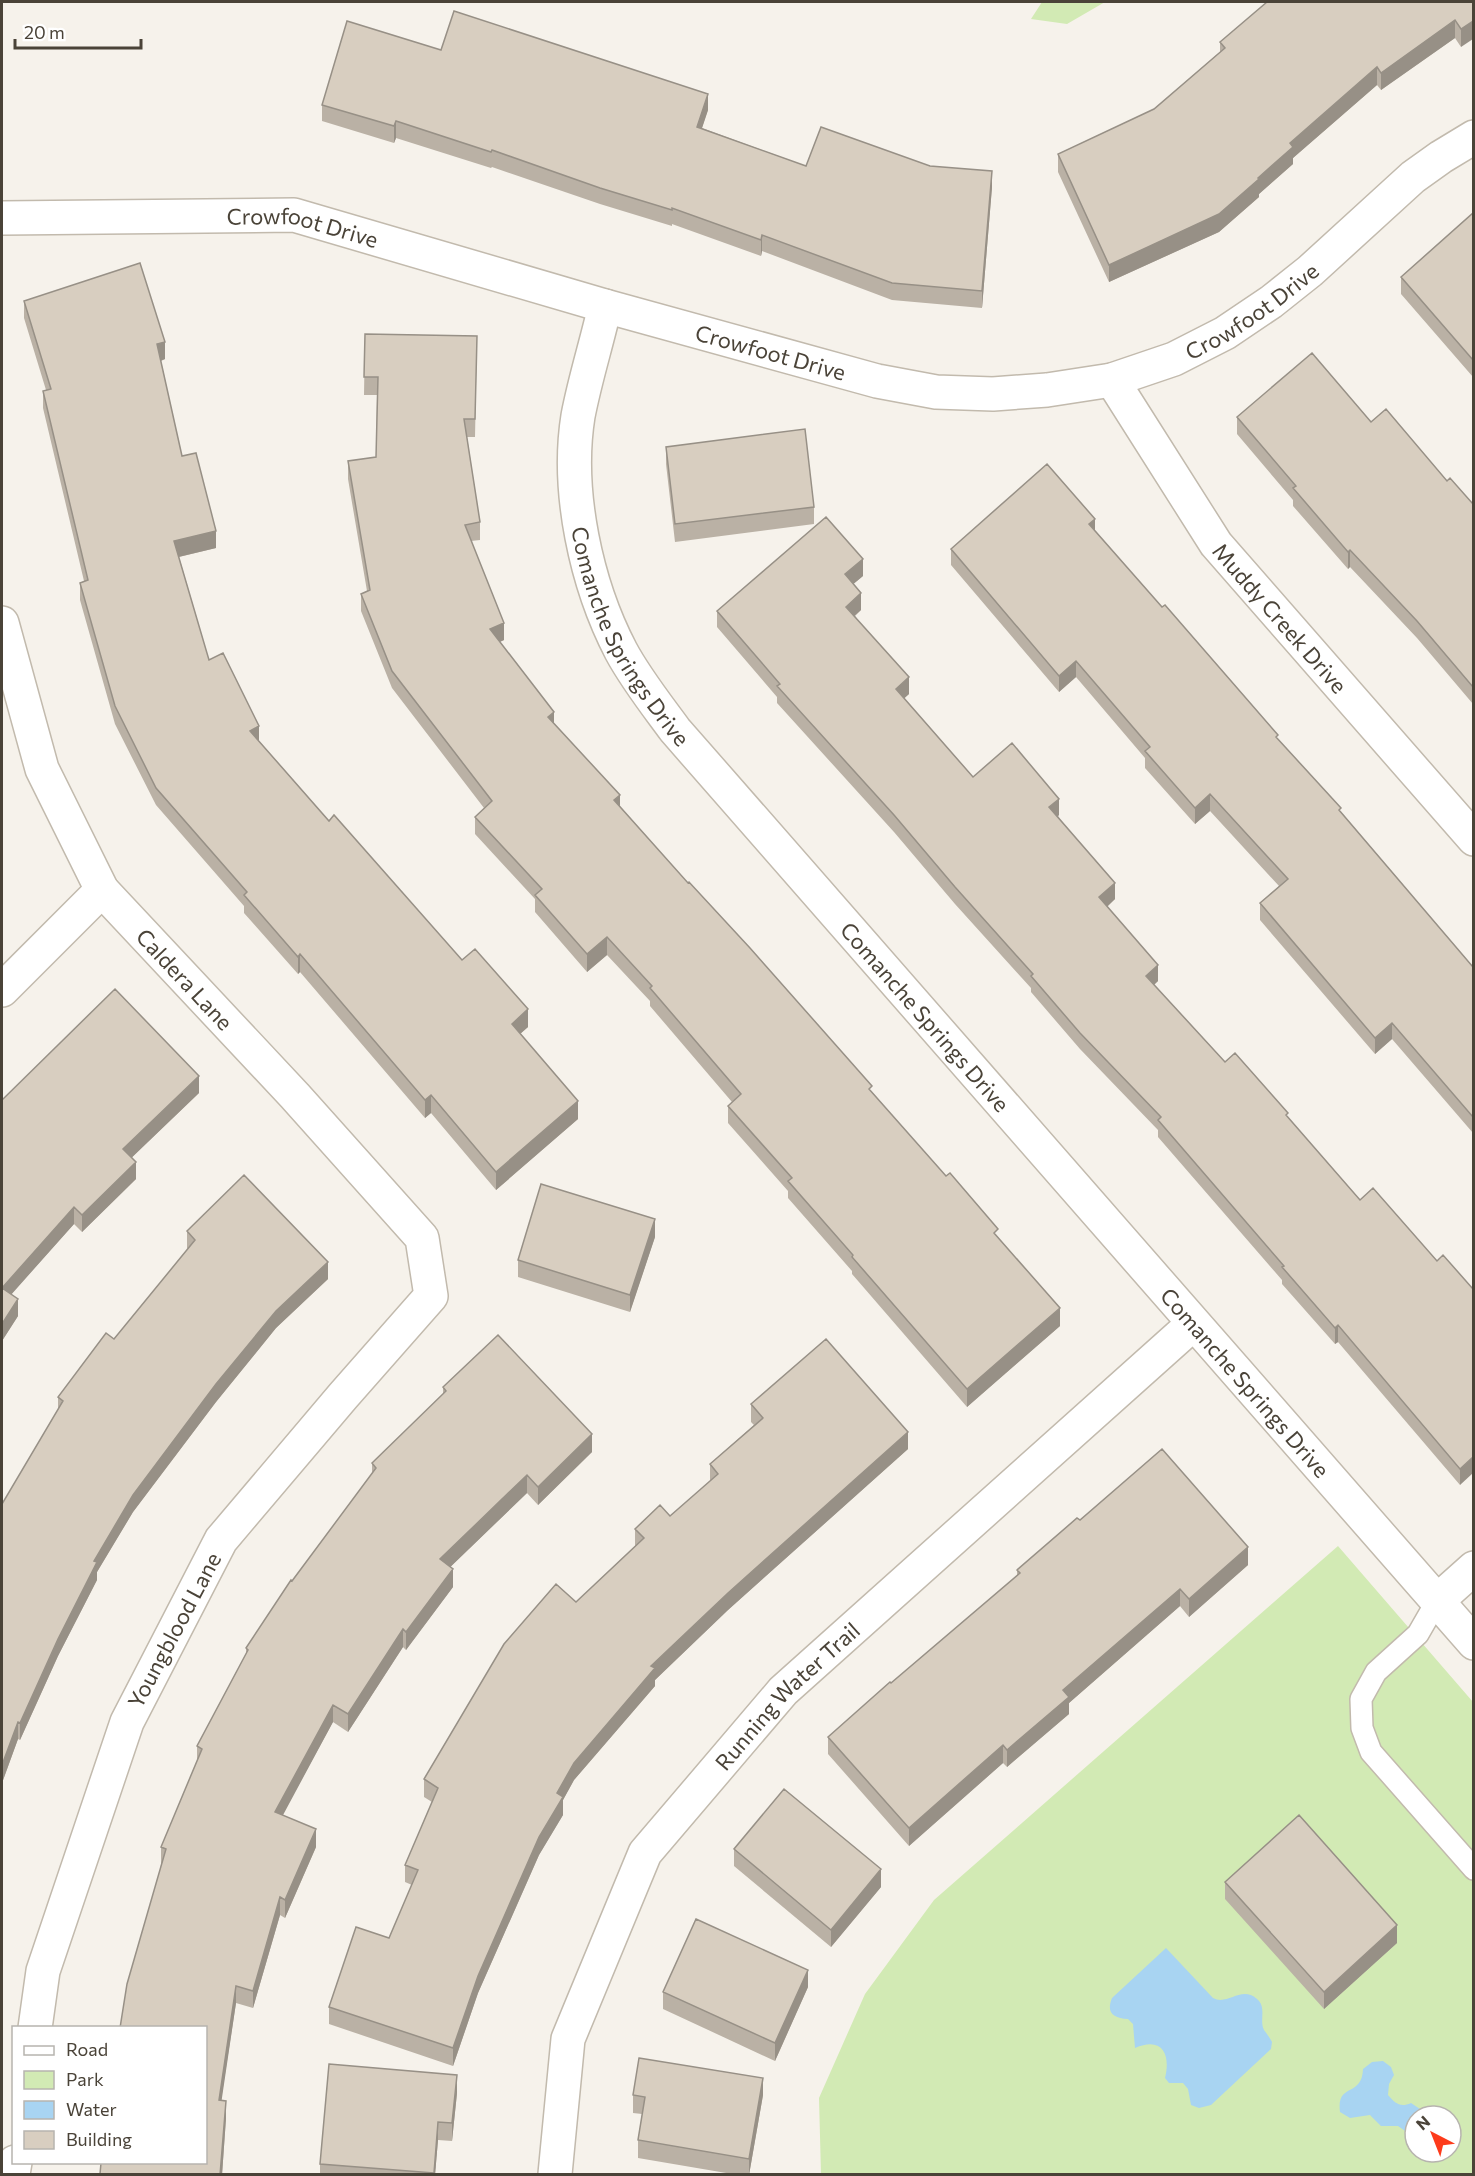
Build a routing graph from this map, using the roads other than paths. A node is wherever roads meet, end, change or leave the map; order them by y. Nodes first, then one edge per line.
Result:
1 (1473, 137) edge
2 (2, 218) edge
3 (606, 306) junction
4 (1112, 380) junction
5 (2, 623) edge
6 (1473, 839) edge
7 (102, 890) junction
8 (2, 990) edge
9 (431, 1296) joint
10 (1193, 1324) junction
11 (1473, 1568) edge
12 (1437, 1601) junction
13 (1473, 1643) edge
14 (1473, 1869) edge
15 (35, 2026) edge
16 (555, 2175) edge

1 - 4 street, Crowfoot Drive
2 - 3 street, Crowfoot Drive
3 - 4 street, Crowfoot Drive
3 - 10 street, Comanche Springs Drive
4 - 6 street, Muddy Creek Drive
5 - 7 street, Caldera Lane
7 - 8 street
7 - 9 street, Caldera Lane
9 - 15 street, Youngblood Lane
10 - 12 street, Comanche Springs Drive
10 - 16 street, Running Water Trail
11 - 12 street
12 - 13 street, Comanche Springs Drive
12 - 14 lane

